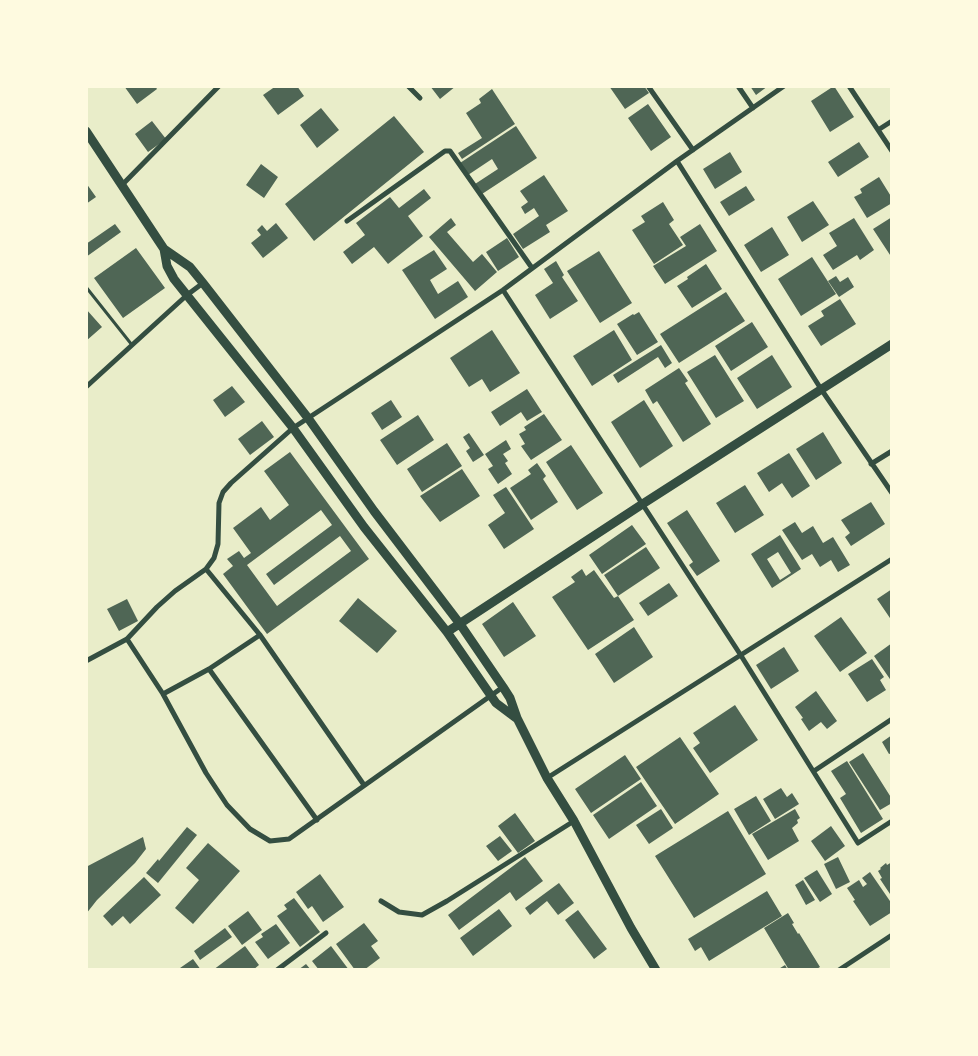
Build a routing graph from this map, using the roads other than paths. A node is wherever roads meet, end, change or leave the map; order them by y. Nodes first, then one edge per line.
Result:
1 (219, 86) edge
2 (408, 86) edge
3 (648, 86) edge
4 (738, 86) edge
5 (784, 86) edge
6 (849, 86) edge
7 (420, 98) dead end
8 (754, 108) junction
9 (892, 121) edge
10 (878, 130) junction
11 (86, 131) edge
12 (692, 150) junction
13 (892, 152) edge
14 (677, 161) junction
15 (122, 185) junction
16 (347, 221) dead end
17 (164, 249) junction
18 (532, 268) junction
19 (204, 283) junction
20 (86, 287) edge
21 (503, 290) junction
22 (187, 295) junction
23 (892, 344) edge
24 (132, 345) junction
25 (86, 387) edge
26 (821, 389) junction
27 (308, 418) junction
28 (293, 428) junction
29 (892, 451) edge
30 (871, 464) junction
31 (892, 492) edge
32 (367, 502) junction
33 (641, 504) junction
34 (353, 512) junction
35 (892, 559) edge
36 (206, 569) junction
37 (460, 624) junction
38 (447, 632) junction
39 (260, 635) junction
40 (127, 639) junction
41 (740, 654) junction
42 (86, 661) edge
43 (210, 669) junction
44 (504, 687) junction
45 (163, 694) junction
46 (492, 695) junction
47 (516, 718) junction
48 (892, 719) edge
49 (814, 771) junction
50 (547, 778) junction
51 (364, 785) junction
52 (317, 820) junction
53 (574, 821) junction
54 (892, 821) edge
55 (381, 901) dead end
56 (326, 933) dead end
57 (892, 935) edge
58 (277, 970) edge
59 (656, 970) edge
60 (839, 970) edge

1 - 15 street
2 - 7 street
3 - 12 street
4 - 8 street
5 - 8 street
6 - 10 street
8 - 12 street
9 - 10 street
10 - 13 street
11 - 15 street
12 - 14 street
14 - 18 street
14 - 26 street
15 - 17 street
16 - 18 street
17 - 19 street
17 - 22 street
18 - 21 street
19 - 22 street
19 - 27 street
20 - 24 lane
21 - 27 street
21 - 33 street
22 - 24 street
22 - 28 street
23 - 26 street
24 - 25 street
26 - 30 street
26 - 33 street
27 - 28 street
27 - 32 street
28 - 34 street
28 - 36 street
29 - 30 street
30 - 31 street
32 - 34 street
32 - 37 street
33 - 37 street
33 - 41 street
34 - 38 street
35 - 41 street
36 - 39 street
36 - 40 street
37 - 38 street
37 - 44 street
38 - 46 street
39 - 43 street
39 - 51 street
40 - 42 street
40 - 45 street
41 - 49 street
41 - 50 street
43 - 45 street
43 - 52 street
44 - 46 street
44 - 47 street
45 - 52 street
46 - 47 street
46 - 51 street
47 - 50 street
48 - 49 street
49 - 54 street
50 - 53 street
51 - 52 street
53 - 55 street
53 - 59 street
56 - 58 street
57 - 60 street

